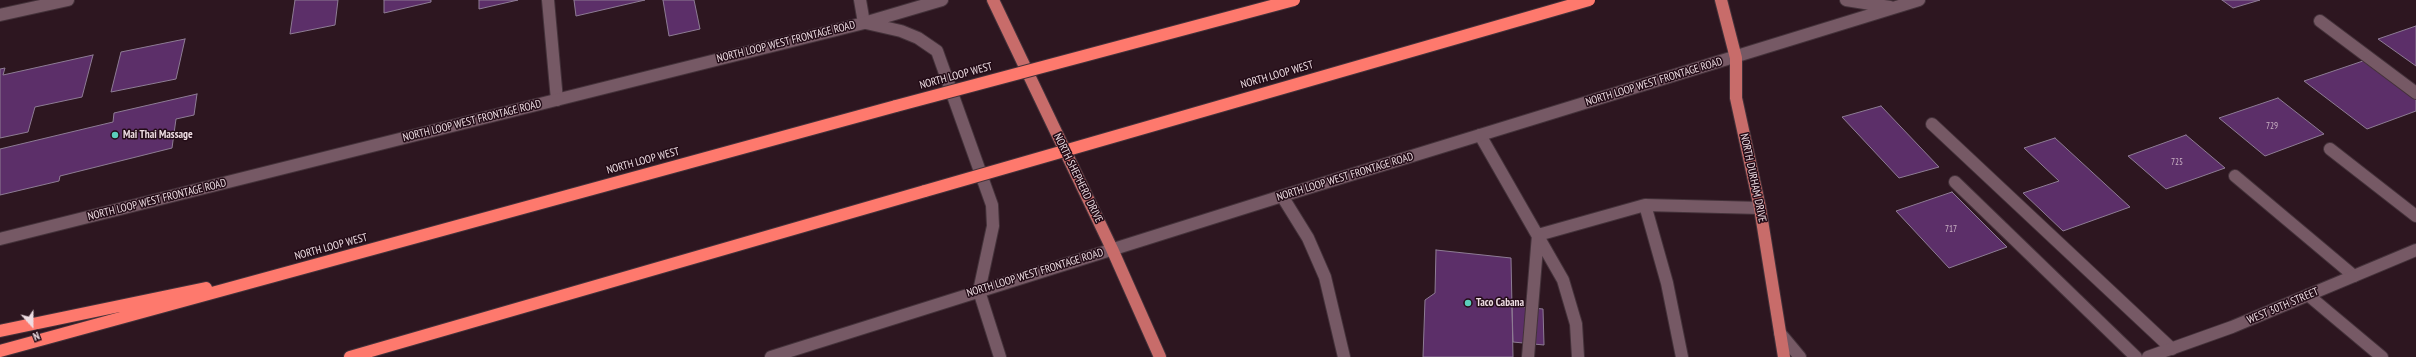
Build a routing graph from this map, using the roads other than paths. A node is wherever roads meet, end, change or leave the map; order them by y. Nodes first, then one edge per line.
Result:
1 (68, 0) edge
2 (548, 0) edge
3 (860, 0) edge
4 (942, 0) edge
5 (993, 0) edge
6 (1294, 0) edge
7 (1590, 0) edge
8 (1721, 0) edge
9 (1846, 0) edge
10 (1919, 0) edge
11 (39, 3) edge
12 (1893, 8) junction
13 (0, 15) edge
14 (2320, 20) dead end
15 (864, 23) junction
16 (1736, 58) junction
17 (2416, 93) edge
18 (557, 100) junction
19 (1932, 124) dead end
20 (1480, 135) junction
21 (2330, 149) dead end
22 (2235, 176) dead end
23 (1955, 182) dead end
24 (1282, 196) junction
25 (1645, 205) junction
26 (1760, 208) junction
27 (2416, 216) edge
28 (1538, 235) junction
29 (0, 239) edge
30 (1112, 249) junction
31 (2416, 250) edge
32 (331, 262) junction
33 (2354, 276) junction
34 (979, 291) junction
35 (2308, 295) junction
36 (0, 331) edge
37 (1780, 333) junction
38 (2172, 349) junction
39 (0, 351) edge
40 (790, 353) edge
41 (350, 357) edge
42 (771, 357) edge
43 (1000, 357) edge
44 (1160, 357) edge
45 (1344, 357) edge
46 (1528, 357) edge
47 (1578, 357) edge
48 (1682, 357) edge
49 (1784, 357) edge
50 (1800, 357) edge
51 (2136, 357) edge
52 (2148, 357) edge
53 (2382, 357) edge

1 - 11 main road
2 - 18 main road
3 - 15 main road
4 - 15 main road, NORTH LOOP WEST FRONTAGE ROAD
5 - 30 main road, NORTH SHEPHERD DRIVE
6 - 32 highway, NORTH LOOP WEST, bridge
7 - 41 highway, NORTH LOOP WEST, bridge
8 - 16 main road, NORTH DURHAM DRIVE
9 - 12 main road
10 - 12 main road, NORTH LOOP WEST FRONTAGE ROAD
11 - 13 main road
12 - 16 main road, NORTH LOOP WEST FRONTAGE ROAD
14 - 17 main road
15 - 18 main road, NORTH LOOP WEST FRONTAGE ROAD
15 - 34 main road
16 - 20 main road, NORTH LOOP WEST FRONTAGE ROAD
16 - 26 main road, NORTH DURHAM DRIVE
18 - 29 main road, NORTH LOOP WEST FRONTAGE ROAD
19 - 38 main road
20 - 24 main road, NORTH LOOP WEST FRONTAGE ROAD
20 - 28 main road
21 - 27 main road
22 - 33 main road
23 - 51 main road
24 - 30 main road, NORTH LOOP WEST FRONTAGE ROAD
24 - 45 main road
25 - 26 main road
25 - 28 main road
25 - 48 main road
26 - 37 main road, NORTH DURHAM DRIVE
28 - 46 main road
28 - 47 main road
30 - 34 main road, NORTH LOOP WEST FRONTAGE ROAD
30 - 44 main road, NORTH SHEPHERD DRIVE
31 - 33 main road, WEST 30TH STREET
32 - 36 highway
32 - 39 highway, NORTH LOOP WEST
33 - 35 main road, WEST 30TH STREET
34 - 40 main road, NORTH LOOP WEST FRONTAGE ROAD
34 - 43 main road
35 - 38 main road, WEST 30TH STREET
35 - 53 main road
37 - 49 main road, NORTH DURHAM DRIVE
37 - 50 main road
38 - 52 main road, WEST 30TH STREET
40 - 42 main road, NORTH LOOP WEST FRONTAGE ROAD

